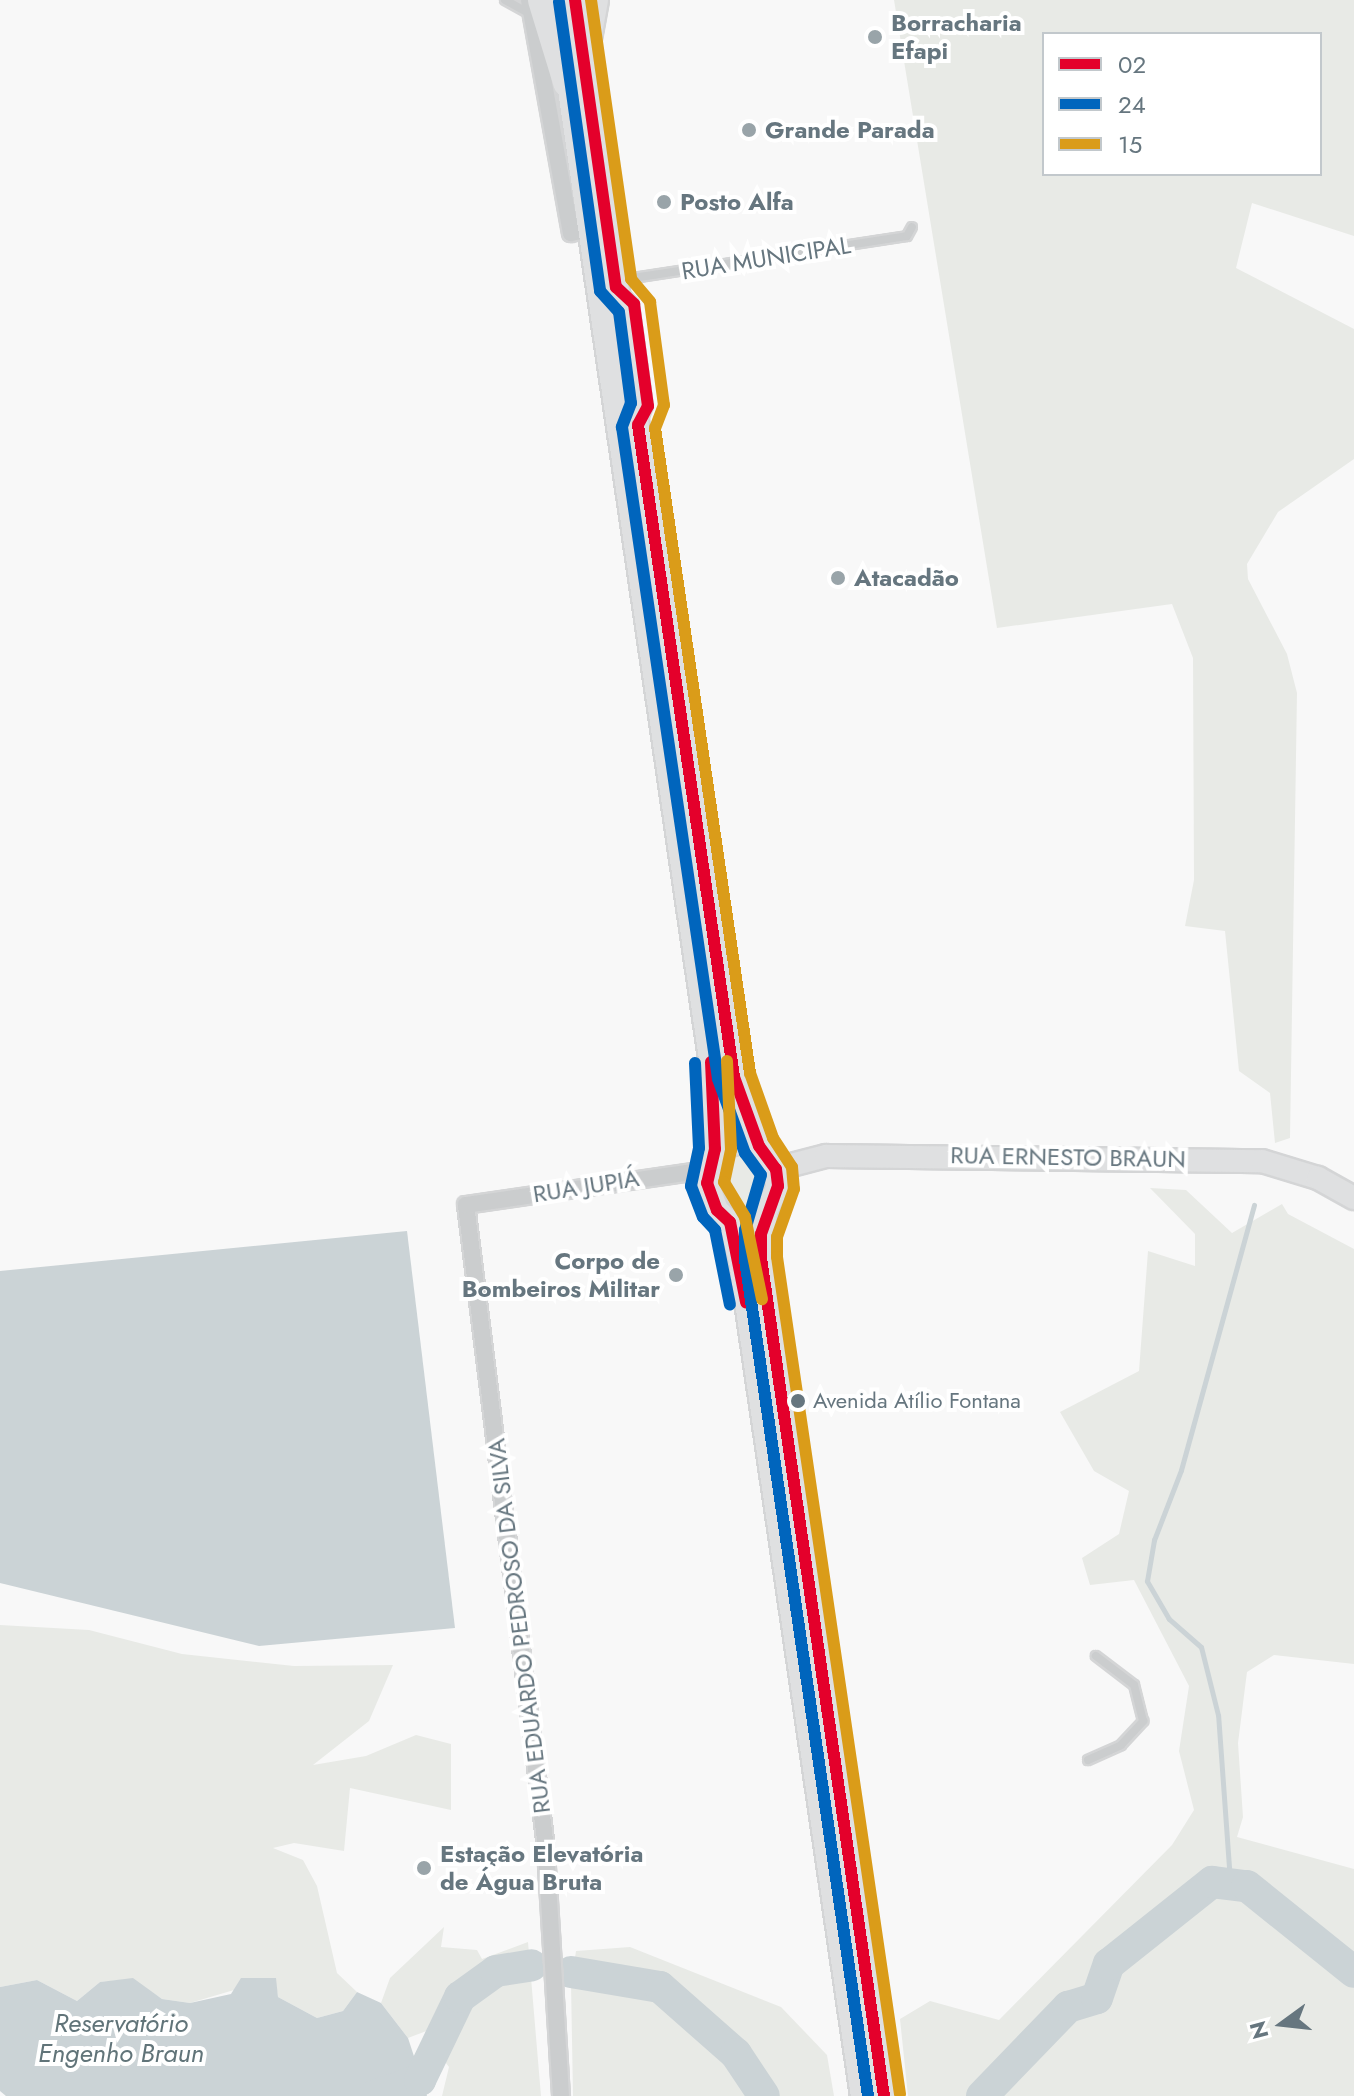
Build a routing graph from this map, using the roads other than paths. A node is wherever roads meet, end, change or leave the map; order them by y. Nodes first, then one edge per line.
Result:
1 (505, 0) edge
2 (555, 0) edge
3 (575, 0) edge
4 (593, 0) edge
5 (534, 5) edge
6 (583, 55) junction
7 (568, 82) junction
8 (912, 227) dead end
9 (579, 232) junction
10 (616, 284) junction
11 (759, 1146) junction
12 (711, 1160) junction
13 (776, 1169) junction
14 (1354, 1186) edge
15 (1354, 1198) edge
16 (466, 1205) joint
17 (766, 1212) junction
18 (730, 1222) junction
19 (1096, 1656) dead end
20 (1088, 1760) dead end
21 (561, 2096) edge
22 (862, 2096) edge
23 (884, 2096) edge

1 - 5 lane
2 - 7 main road
3 - 6 main road
4 - 6 highway
5 - 7 highway
5 - 9 street
6 - 10 main road
7 - 9 main road
8 - 10 lane, RUA MUNICIPAL
9 - 12 main road
10 - 11 main road
11 - 12 main road
11 - 13 main road
12 - 16 street, RUA JUPIÁ
12 - 18 main road
13 - 15 main road, RUA ERNESTO BRAUN
13 - 17 main road
14 - 15 lane
16 - 21 street, RUA EDUARDO PEDROSO DA SILVA
17 - 18 main road
17 - 23 main road
18 - 22 main road
19 - 20 lane

